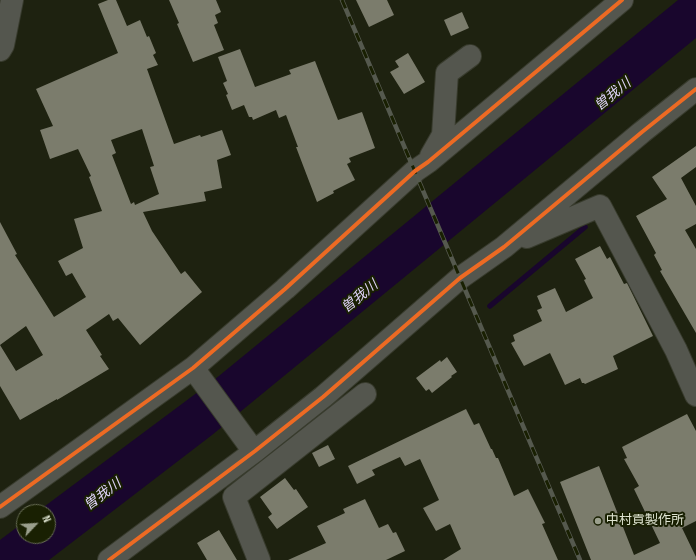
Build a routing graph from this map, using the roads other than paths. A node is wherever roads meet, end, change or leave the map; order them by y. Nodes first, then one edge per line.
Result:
1 (12, 0) edge
2 (622, 0) edge
3 (0, 50) edge
4 (470, 56) dead end
5 (696, 89) edge
6 (428, 162) junction
7 (504, 247) junction
8 (192, 368) junction
9 (365, 394) dead end
10 (696, 395) edge
11 (251, 447) junction
12 (0, 507) edge
13 (109, 560) edge
14 (260, 560) edge

1 - 3 street
2 - 6 street
4 - 6 street
5 - 7 street
6 - 8 street
7 - 10 street
7 - 11 street
8 - 11 street
8 - 12 street
9 - 14 street
11 - 13 street

